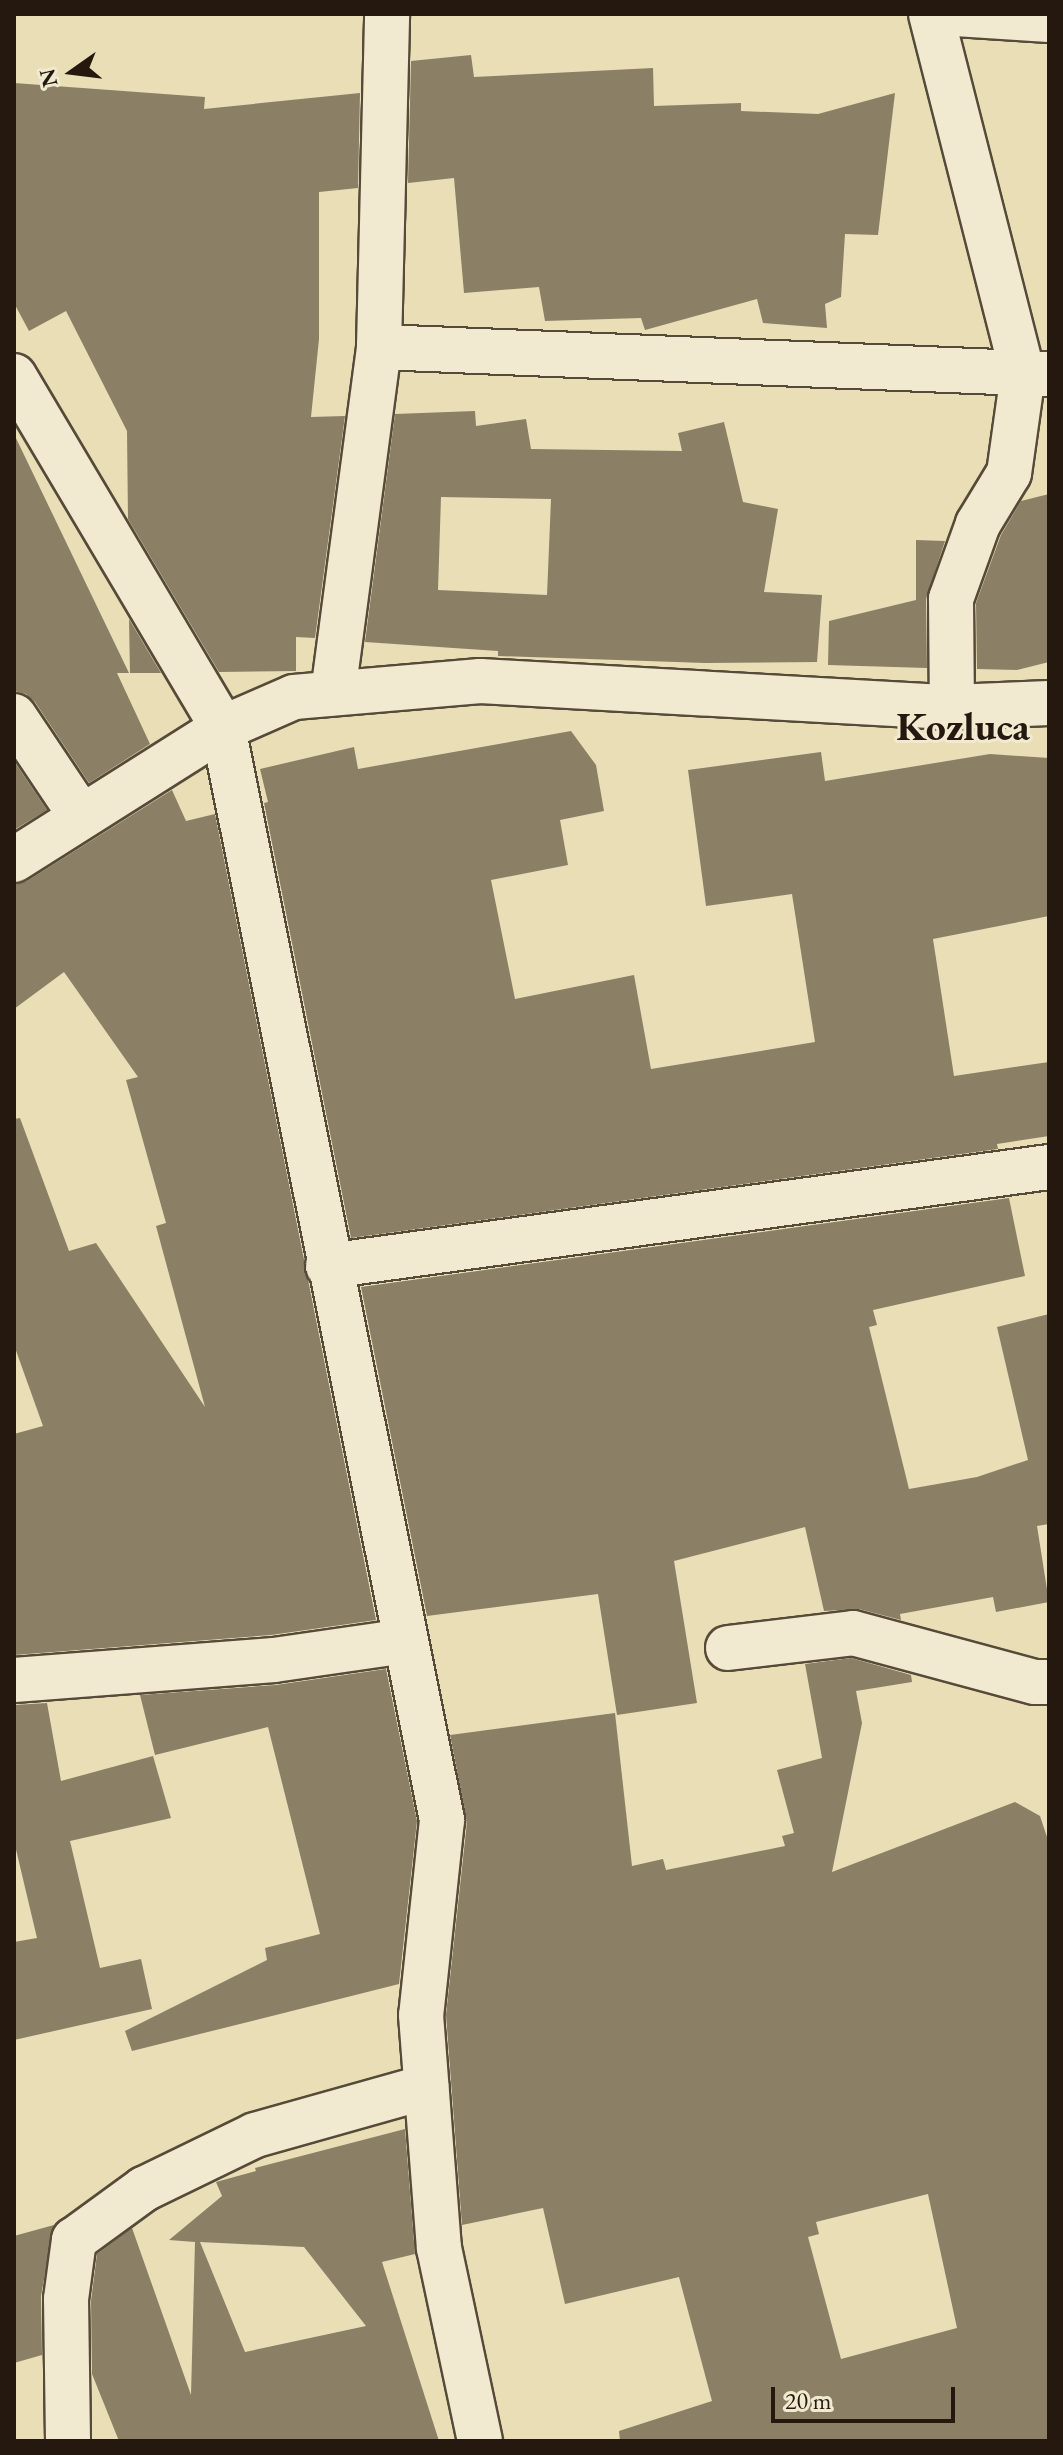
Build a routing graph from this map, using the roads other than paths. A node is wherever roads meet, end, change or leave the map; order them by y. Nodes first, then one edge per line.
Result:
1 (387, 14) edge
2 (931, 14) edge
3 (956, 14) edge
4 (1049, 20) edge
5 (379, 347) junction
6 (1036, 374) edge
7 (14, 376) edge
8 (333, 693) junction
9 (1049, 703) edge
10 (952, 707) junction
11 (14, 716) edge
12 (223, 728) junction
13 (81, 816) junction
14 (14, 860) edge
15 (1049, 1167) edge
16 (328, 1266) junction
17 (406, 1641) junction
18 (728, 1648) dead end
19 (14, 1680) edge
20 (1049, 1682) edge
21 (426, 2087) junction
22 (68, 2441) edge
23 (480, 2441) edge

1 - 5 street
2 - 6 street
3 - 4 street
5 - 6 street
5 - 8 street
6 - 10 street
7 - 12 street
8 - 10 street
8 - 12 street
9 - 10 street
11 - 13 street
12 - 13 street
12 - 16 street
13 - 14 street
15 - 16 street
16 - 17 street
17 - 19 street
17 - 21 street
18 - 20 street
21 - 22 street
21 - 23 street

